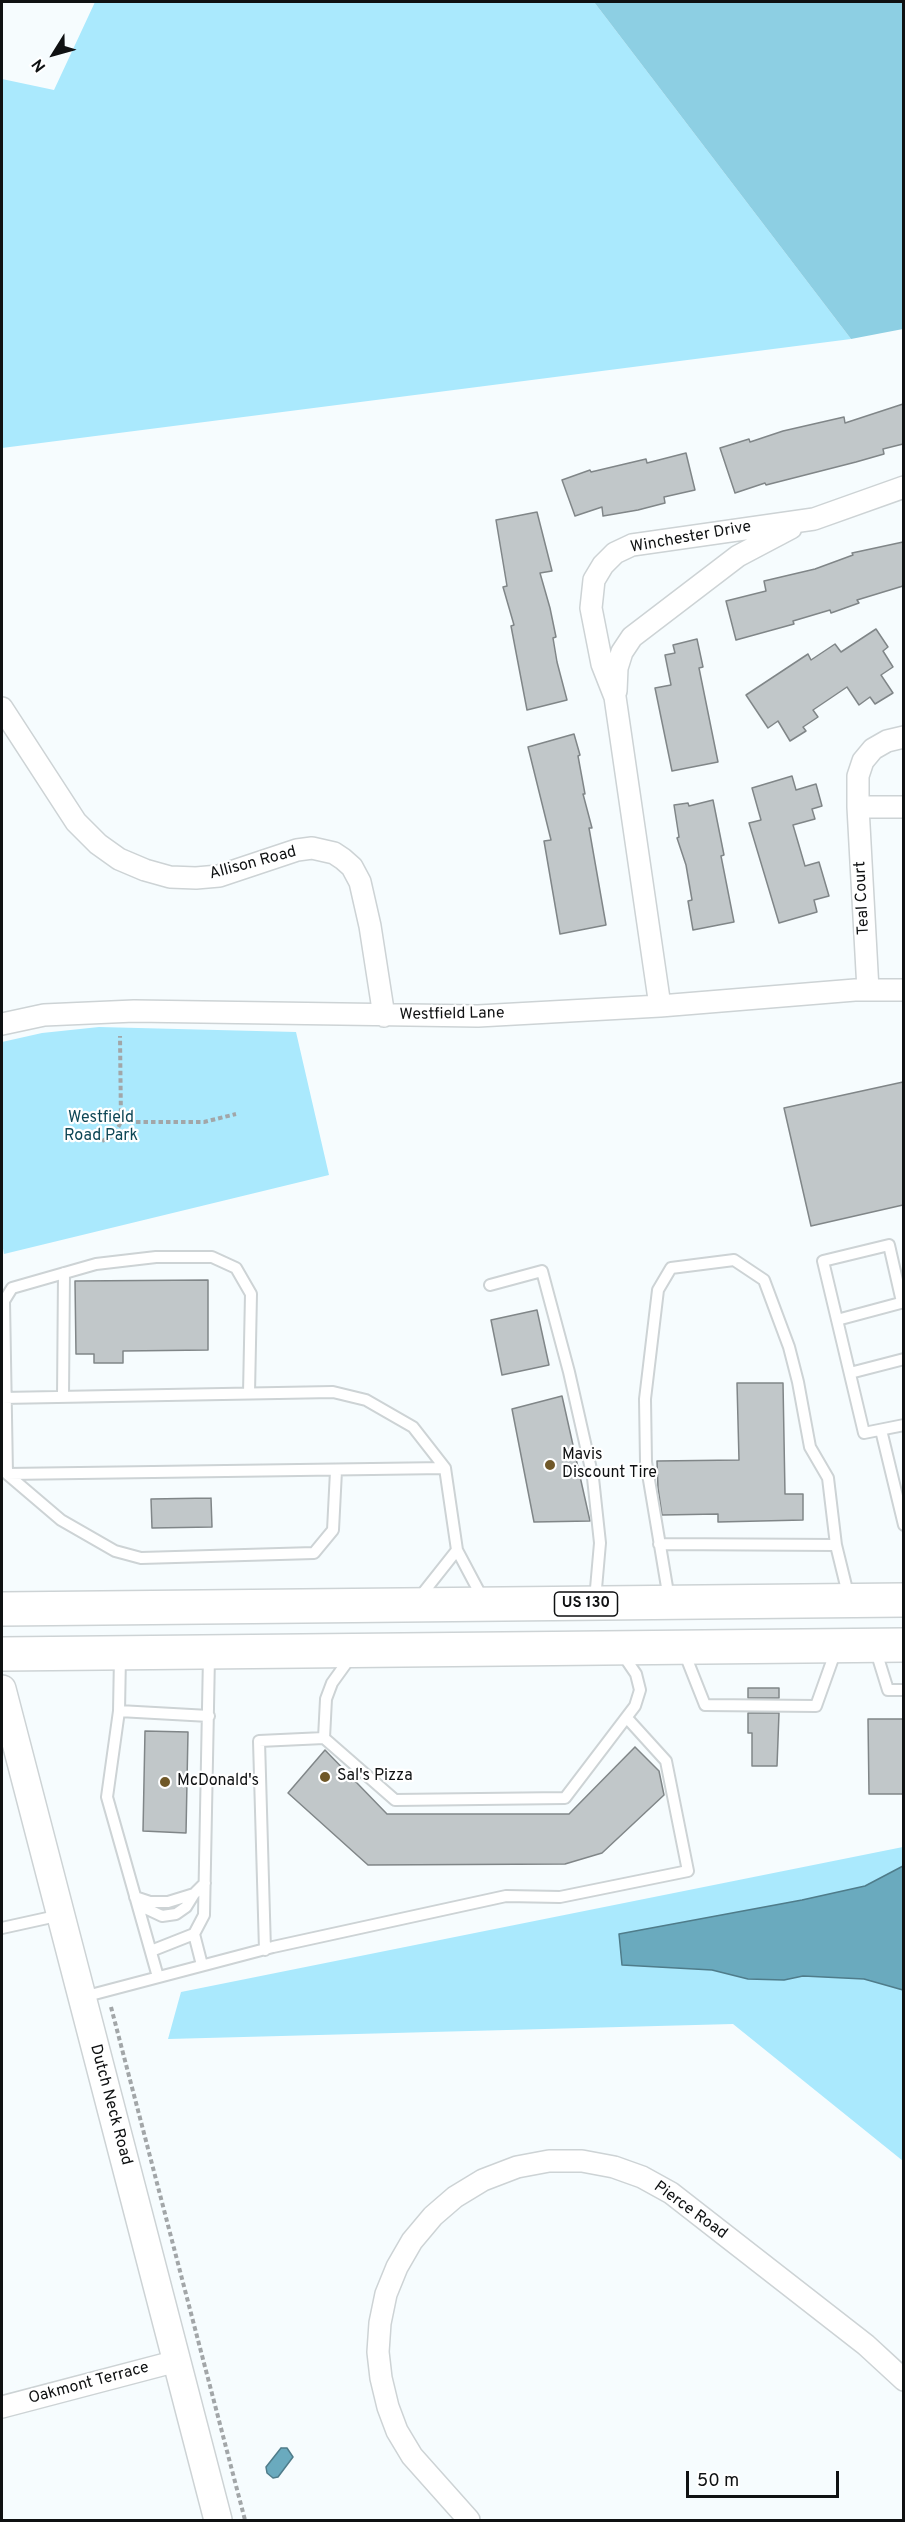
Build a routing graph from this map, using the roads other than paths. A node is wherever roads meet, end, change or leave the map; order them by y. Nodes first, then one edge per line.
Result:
1 (903, 487) edge
2 (814, 519) junction
3 (615, 697) junction
4 (2, 708) edge
5 (903, 737) edge
6 (858, 807) junction
7 (903, 807) edge
8 (868, 990) junction
9 (903, 990) edge
10 (660, 1006) junction
11 (384, 1016) junction
12 (2, 1024) edge
13 (64, 1273) junction
14 (490, 1285) dead end
15 (903, 1302) edge
16 (837, 1320) junction
17 (903, 1359) edge
18 (850, 1373) junction
19 (249, 1394) junction
20 (63, 1396) junction
21 (3, 1398) edge
22 (903, 1425) edge
23 (881, 1430) junction
24 (445, 1468) junction
25 (336, 1471) junction
26 (7, 1474) junction
27 (903, 1525) edge
28 (659, 1544) junction
29 (836, 1545) junction
30 (457, 1550) junction
31 (903, 1600) edge
32 (850, 1601) junction
33 (670, 1603) junction
34 (486, 1604) junction
35 (595, 1604) junction
36 (413, 1605) junction
37 (2, 1610) edge
38 (837, 1645) junction
39 (889, 1645) edge
40 (618, 1647) junction
41 (682, 1647) junction
42 (358, 1650) junction
43 (209, 1652) junction
44 (120, 1653) junction
45 (2, 1654) edge
46 (2, 1689) edge
47 (903, 1690) edge
48 (119, 1711) junction
49 (209, 1716) junction
50 (627, 1718) junction
51 (324, 1738) junction
52 (205, 1883) junction
53 (135, 1897) junction
54 (61, 1915) junction
55 (2, 1928) edge
56 (194, 1934) junction
57 (265, 1950) junction
58 (151, 1951) junction
59 (202, 1965) junction
60 (158, 1977) junction
61 (82, 1997) junction
62 (177, 2361) junction
63 (903, 2380) edge
64 (2, 2407) edge
65 (218, 2520) edge
66 (469, 2520) edge

1 - 2 street, Winchester Drive
2 - 3 street, Winchester Drive
2 - 3 street, Winchester Drive
3 - 10 street, Winchester Drive
4 - 11 street, Allison Road
5 - 6 street, Teal Court
6 - 7 street
6 - 8 street, Teal Court
8 - 9 street, Westfield Lane
8 - 10 street, Westfield Lane
10 - 11 street, Westfield Lane
11 - 12 street, Westfield Lane
13 - 19 lane
13 - 20 lane
13 - 21 lane
14 - 35 lane
15 - 16 lane
15 - 16 lane
16 - 18 lane
17 - 18 lane
18 - 23 lane
19 - 20 lane
19 - 24 lane
20 - 21 lane
21 - 26 lane
22 - 23 lane
23 - 27 lane
24 - 25 lane
24 - 30 lane
25 - 26 lane
25 - 26 lane
28 - 29 lane
28 - 29 lane
28 - 33 lane
29 - 32 lane
30 - 34 lane
30 - 36 lane
31 - 32 highway, US 130
32 - 33 highway, US 130
33 - 35 highway, US 130
34 - 35 highway, US 130
34 - 36 highway, US 130
36 - 37 highway, US 130
38 - 39 highway
38 - 41 highway
38 - 41 lane
39 - 47 lane
40 - 41 highway
40 - 42 highway
40 - 50 lane
42 - 43 highway
42 - 51 lane
43 - 44 highway
43 - 49 lane
44 - 45 highway
44 - 48 lane
46 - 54 street, Dutch Neck Road
48 - 49 lane
48 - 53 lane
49 - 52 lane
50 - 51 lane
50 - 57 lane
51 - 57 lane
52 - 53 lane
52 - 56 lane
53 - 58 lane
54 - 55 lane
54 - 61 street, Dutch Neck Road
56 - 58 lane
56 - 59 lane
57 - 59 lane
58 - 60 lane
59 - 60 lane
60 - 61 lane
61 - 62 street, Dutch Neck Road
62 - 64 street, Oakmont Terrace
62 - 65 street, Dutch Neck Road
63 - 66 street, Pierce Road

